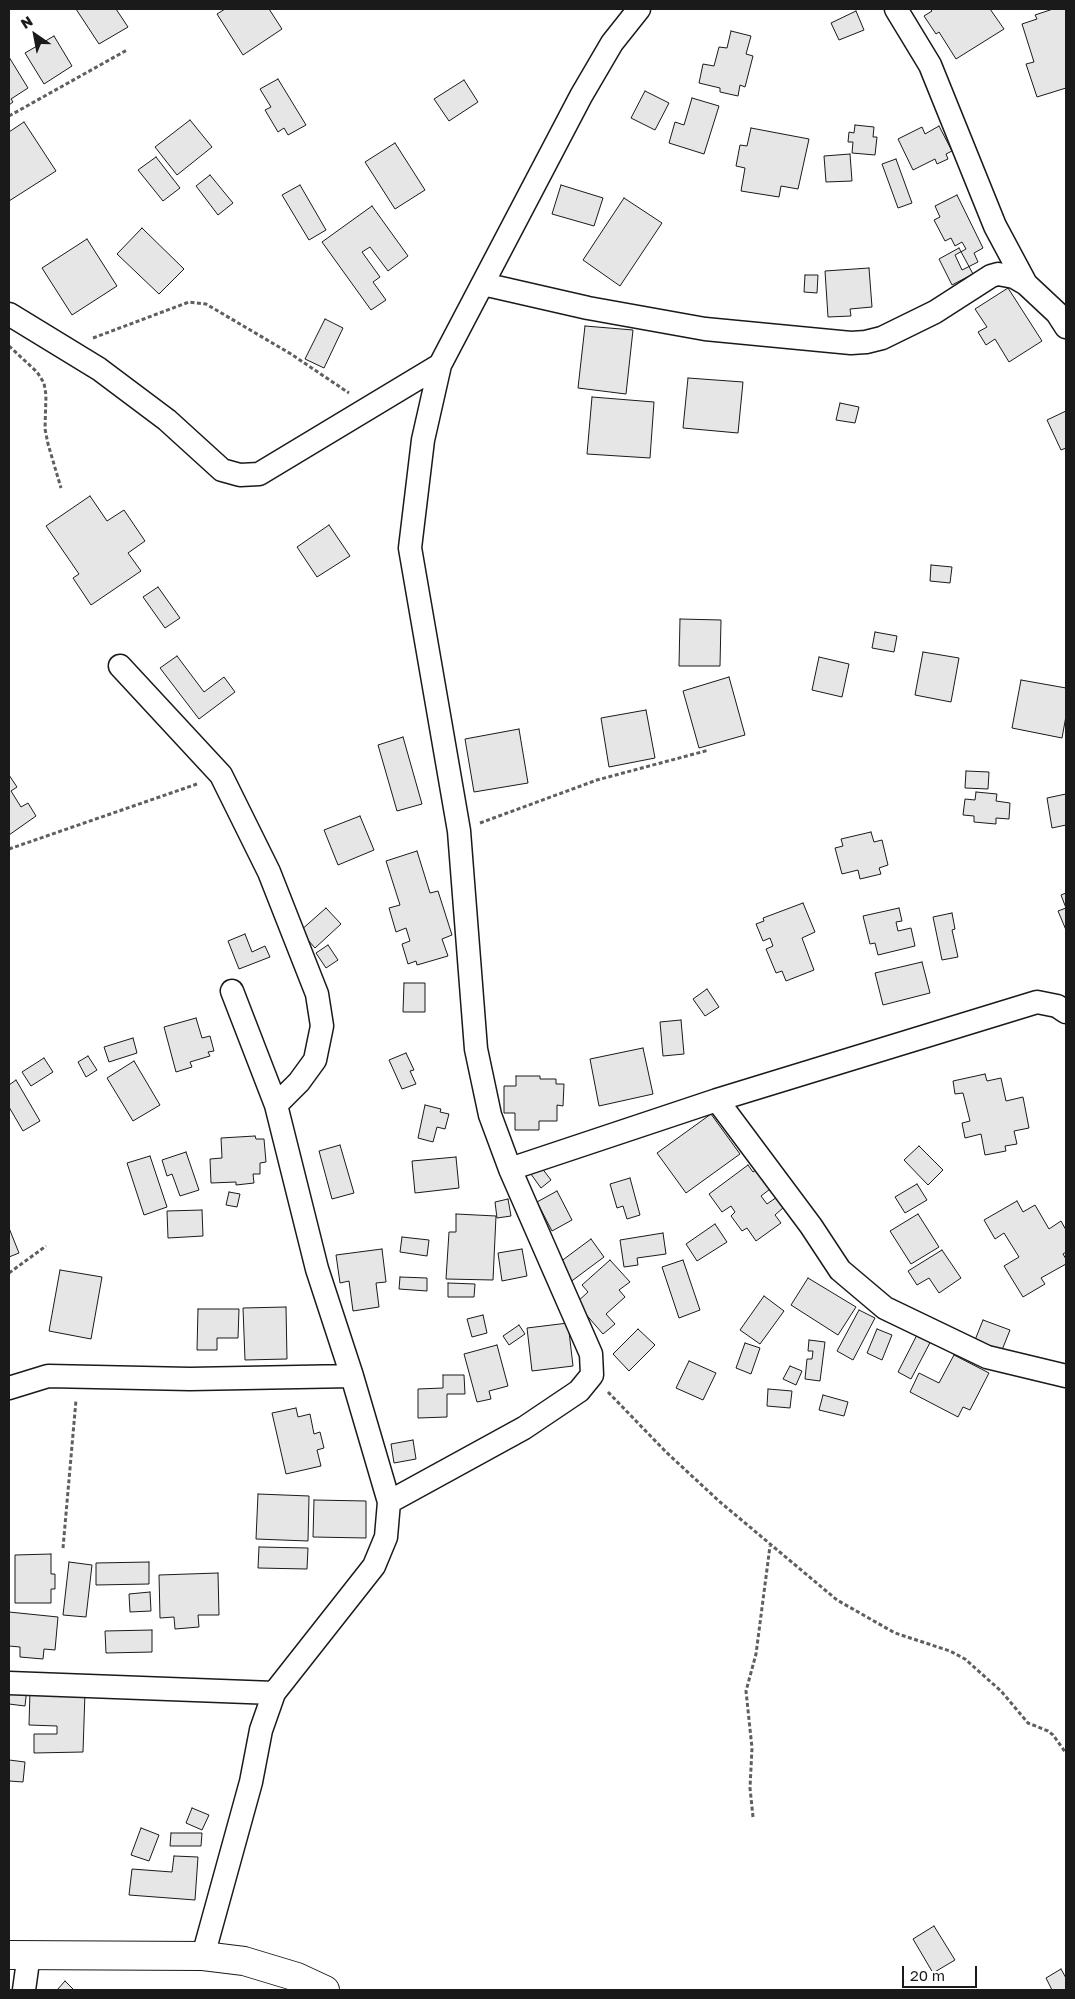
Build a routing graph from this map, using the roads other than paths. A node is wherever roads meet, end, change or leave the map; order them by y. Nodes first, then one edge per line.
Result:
1 (639, 9) edge
2 (896, 9) edge
3 (483, 284) junction
4 (1026, 284) junction
5 (9, 314) edge
6 (1066, 327) edge
7 (440, 364) junction
8 (120, 666) dead end
9 (232, 991) dead end
10 (1066, 1012) edge
11 (718, 1100) junction
12 (276, 1105) junction
13 (510, 1169) junction
14 (352, 1376) junction
15 (1066, 1376) edge
16 (9, 1388) edge
17 (388, 1502) junction
18 (9, 1683) edge
19 (274, 1694) junction
20 (19, 1954) edge
21 (203, 1956) junction
22 (24, 1990) edge
23 (325, 1990) edge

1 - 3 street
2 - 4 street
3 - 4 street
3 - 7 street
4 - 6 street
5 - 7 street
7 - 13 street
8 - 12 street
9 - 12 street
10 - 11 street
11 - 13 street
11 - 15 street
12 - 14 street
13 - 17 street
14 - 16 street
14 - 17 street
17 - 19 street
18 - 19 street
19 - 21 street
20 - 21 street
20 - 22 street
21 - 23 street

